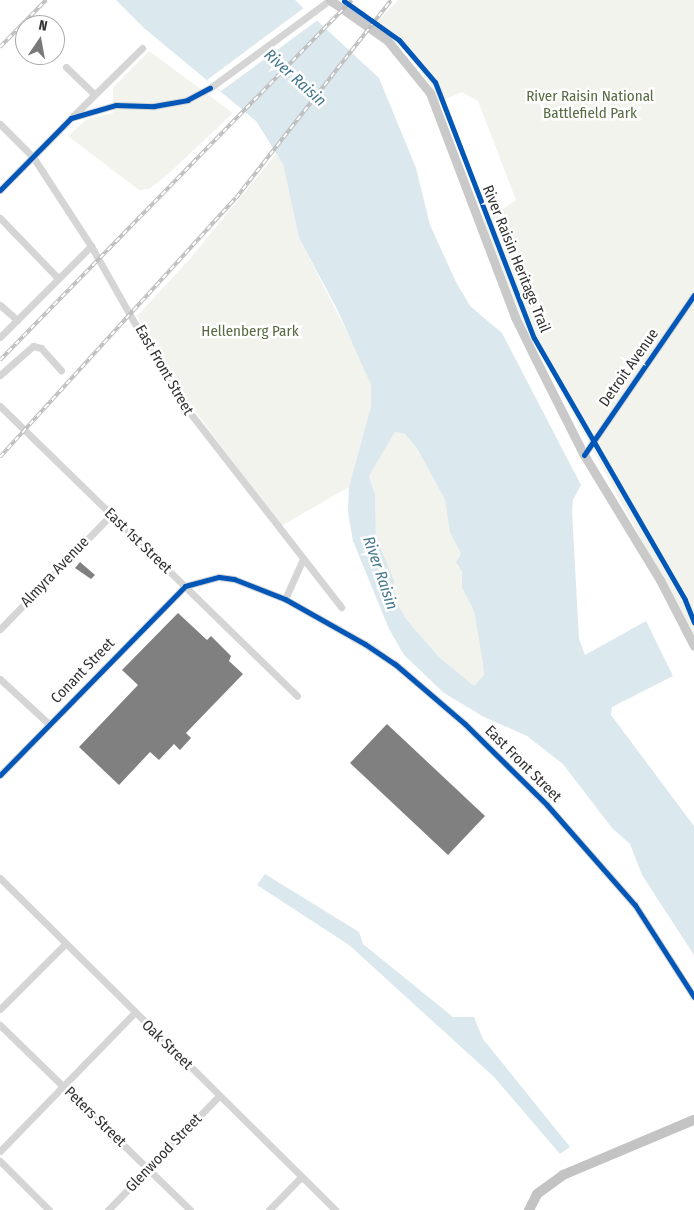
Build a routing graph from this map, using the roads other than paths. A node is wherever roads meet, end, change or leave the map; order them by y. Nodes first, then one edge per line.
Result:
1 (330, 0) edge
2 (142, 48) dead end
3 (66, 66) dead end
4 (94, 94) junction
5 (71, 118) junction
6 (0, 124) edge
7 (33, 157) junction
8 (0, 190) edge
9 (0, 218) edge
10 (91, 246) junction
11 (58, 278) junction
12 (694, 296) edge
13 (0, 305) edge
14 (17, 320) junction
15 (0, 337) edge
16 (61, 370) dead end
17 (0, 375) edge
18 (0, 406) edge
19 (584, 455) junction
20 (111, 515) junction
21 (303, 559) junction
22 (185, 586) junction
23 (285, 599) junction
24 (342, 607) dead end
25 (0, 629) edge
26 (694, 646) edge
27 (0, 679) edge
28 (297, 696) dead end
29 (48, 724) junction
30 (0, 775) edge
31 (0, 878) edge
32 (65, 944) junction
33 (694, 997) edge
34 (0, 1009) edge
35 (134, 1013) junction
36 (0, 1025) edge
37 (63, 1087) junction
38 (219, 1096) junction
39 (694, 1120) edge
40 (0, 1151) edge
41 (0, 1161) edge
42 (148, 1169) junction
43 (301, 1177) junction
44 (49, 1210) edge
45 (108, 1210) edge
46 (190, 1210) edge
47 (269, 1210) edge
48 (336, 1210) edge
49 (529, 1210) edge

1 - 5 street
1 - 19 main road
2 - 4 street
3 - 4 street
4 - 5 street
5 - 7 street
6 - 7 street, East Front Street
7 - 8 street
7 - 10 street, East Front Street
9 - 11 street
10 - 11 street
10 - 21 street, East Front Street
11 - 14 street
12 - 19 street, Detroit Avenue
13 - 14 street
14 - 15 street
16 - 17 street
18 - 20 street, East 1st Street
19 - 26 main road
20 - 22 street, East 1st Street
20 - 25 street, Almyra Avenue
21 - 23 street
21 - 24 street, East Front Street
22 - 23 street, East Front Street
22 - 28 street, East 1st Street
22 - 29 street, Conant Street
23 - 33 street, East Front Street
27 - 29 street
29 - 30 street, Conant Street
31 - 32 street, Oak Street
32 - 34 street
32 - 35 street, Oak Street
35 - 37 street
35 - 38 street, Oak Street
36 - 37 street, Peters Street
37 - 40 street
37 - 42 street, Peters Street
38 - 42 street, Glenwood Street
38 - 43 street, Oak Street
39 - 49 highway
41 - 44 street
42 - 45 street, Glenwood Street
42 - 46 street, Peters Street
43 - 47 street
43 - 48 street, Oak Street

